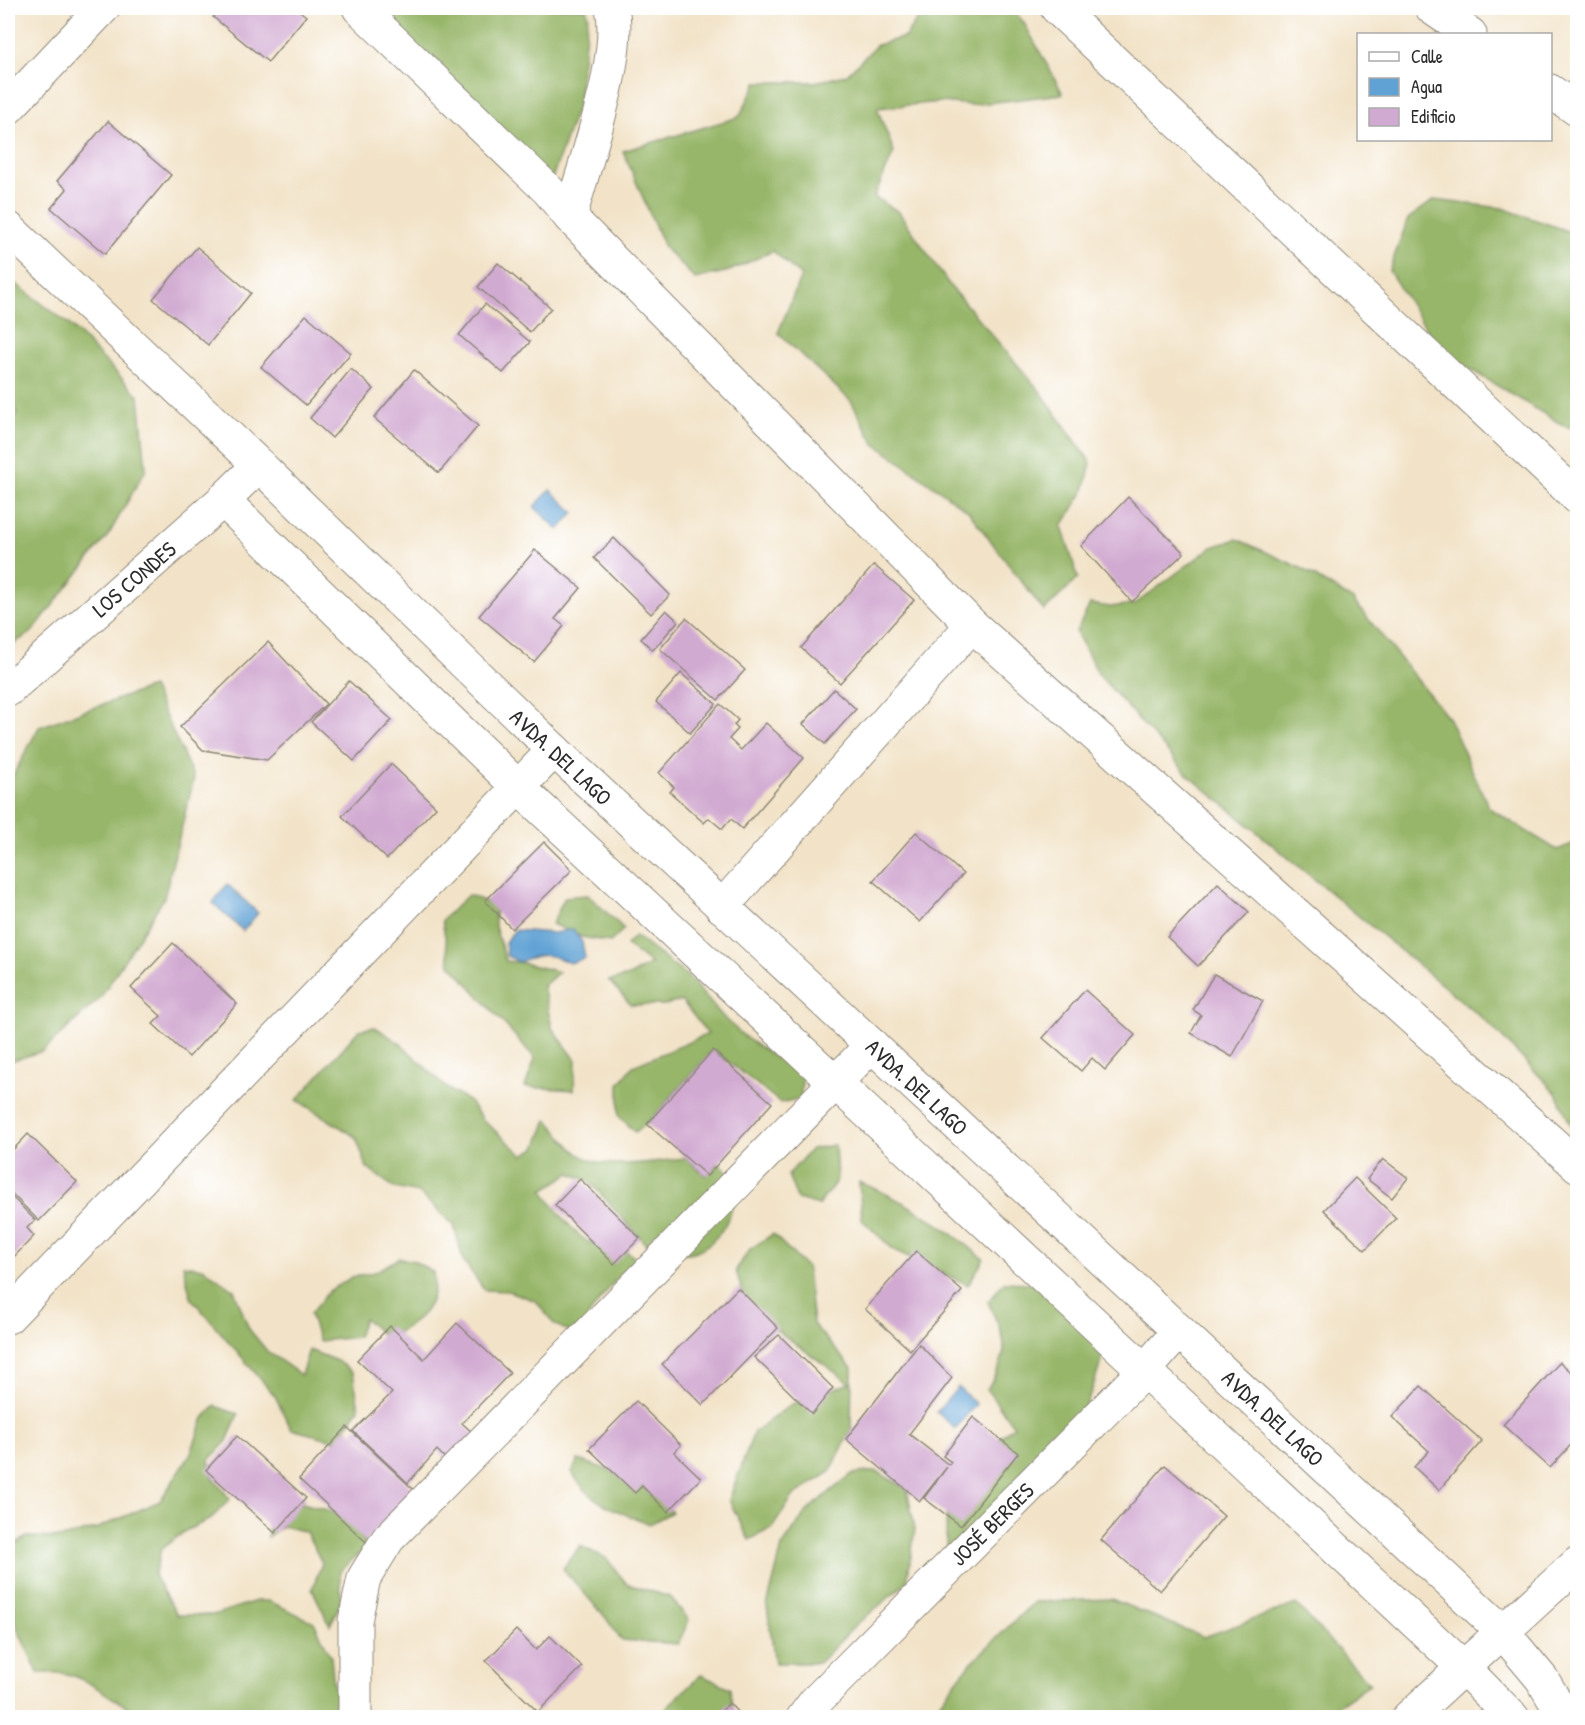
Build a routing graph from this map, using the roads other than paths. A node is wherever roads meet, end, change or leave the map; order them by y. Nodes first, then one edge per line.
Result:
1 (103, 8) edge
2 (359, 8) edge
3 (612, 8) edge
4 (1057, 8) edge
5 (1432, 8) edge
6 (1469, 33) edge
7 (1552, 92) edge
8 (8, 108) edge
9 (1578, 110) edge
10 (570, 217) junction
11 (8, 228) edge
12 (259, 465) junction
13 (1578, 498) edge
14 (223, 500) junction
15 (972, 625) junction
16 (8, 690) edge
17 (554, 750) junction
18 (518, 787) junction
19 (722, 908) junction
20 (872, 1045) junction
21 (838, 1082) junction
22 (1578, 1166) edge
23 (8, 1317) edge
24 (1179, 1331) junction
25 (1145, 1370) junction
26 (1578, 1563) edge
27 (1502, 1630) junction
28 (1462, 1665) junction
29 (356, 1718) edge
30 (803, 1718) edge
31 (1408, 1718) edge
32 (1513, 1718) edge
33 (1565, 1718) edge

1 - 8 street
2 - 10 street
3 - 10 street
4 - 13 street
5 - 6 street
7 - 9 street
10 - 15 street
11 - 12 street, AVDA. DEL LAGO
12 - 14 street, LOS CONDES
12 - 17 street, AVDA. DEL LAGO
14 - 16 street, LOS CONDES
14 - 18 street
15 - 19 street
15 - 22 street
17 - 18 street
17 - 19 street, AVDA. DEL LAGO
18 - 21 street
18 - 23 street
19 - 20 street, AVDA. DEL LAGO
20 - 21 street
20 - 24 street, AVDA. DEL LAGO
21 - 25 street
21 - 29 street
24 - 25 street, JOSÉ BERGES
24 - 27 street, AVDA. DEL LAGO
25 - 28 street
25 - 30 street, JOSÉ BERGES
26 - 27 street
27 - 28 street
27 - 33 street, AVDA. DEL LAGO
28 - 31 street
28 - 32 street

